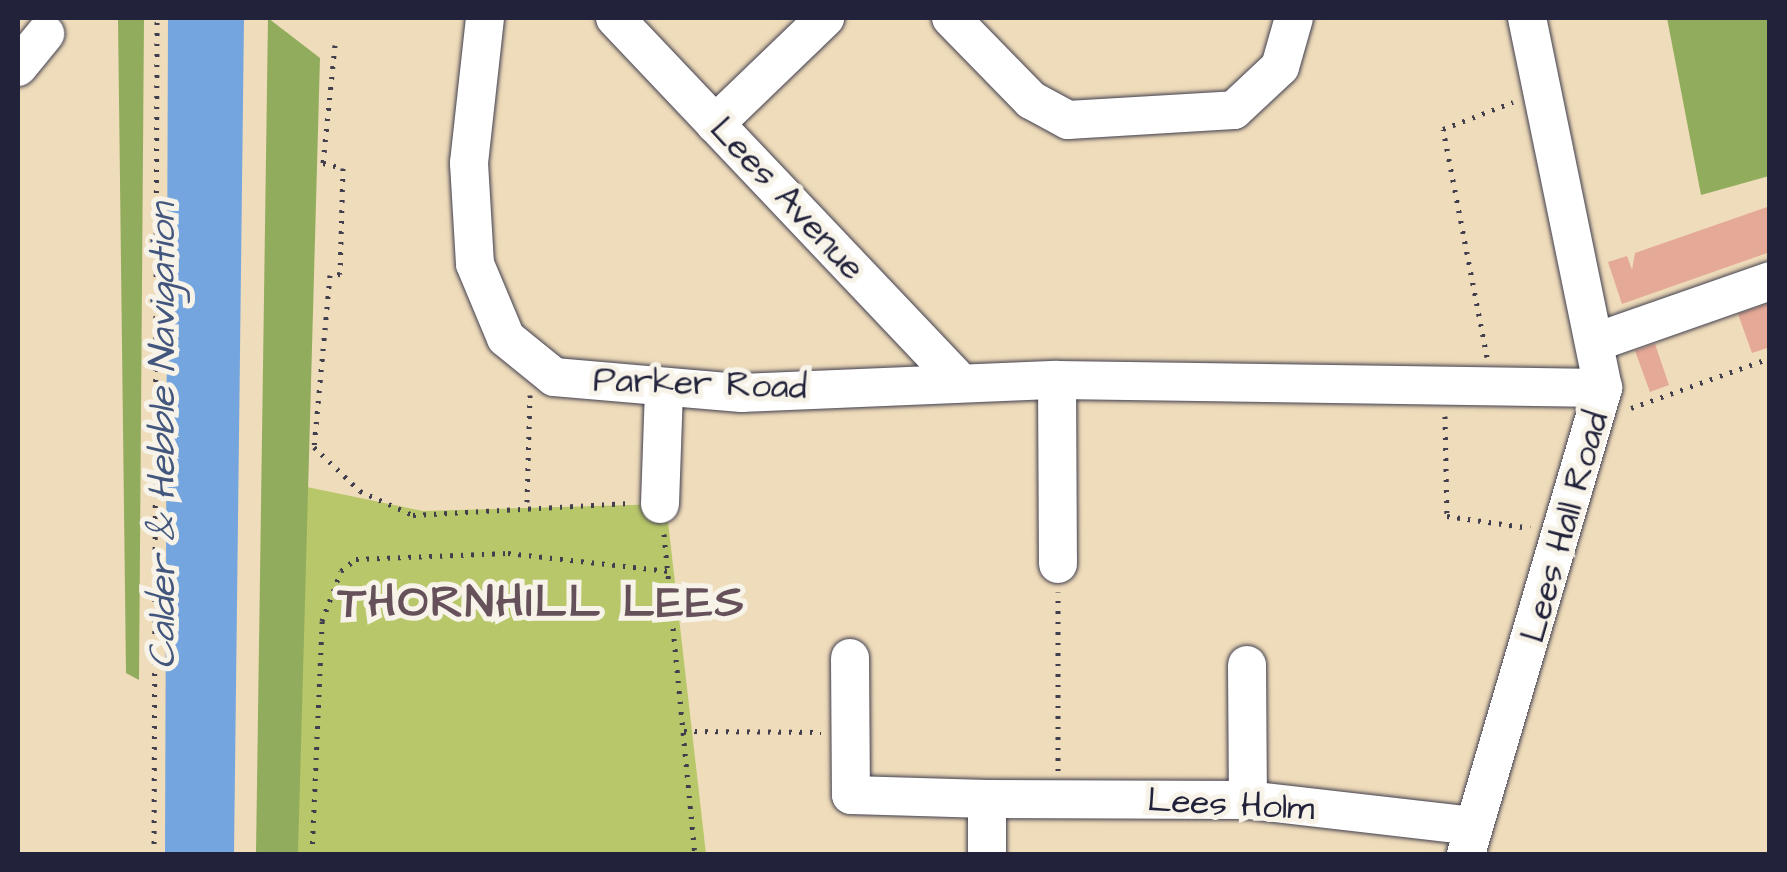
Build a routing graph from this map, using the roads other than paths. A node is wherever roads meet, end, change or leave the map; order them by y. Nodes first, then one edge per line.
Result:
1 (484, 18) edge
2 (614, 18) edge
3 (825, 18) edge
4 (951, 18) edge
5 (1294, 18) edge
6 (1528, 18) edge
7 (45, 34) dead end
8 (18, 67) edge
9 (715, 124) junction
10 (1770, 281) edge
11 (1598, 341) junction
12 (1056, 380) junction
13 (959, 381) junction
14 (664, 390) junction
15 (1602, 403) junction
16 (660, 504) road end
17 (1058, 564) road end
18 (850, 658) dead end
19 (1247, 665) dead end
20 (987, 799) junction
21 (1248, 800) junction
22 (1470, 840) edge
23 (987, 854) edge

1 - 14 street, Parker Road
2 - 9 street, Lees Avenue
3 - 9 street
4 - 5 street
6 - 11 street, Lees Hall Road
7 - 8 street
9 - 13 street, Lees Avenue
10 - 11 street
11 - 15 street, Lees Hall Road
12 - 13 street, Parker Road
12 - 15 street, Parker Road
12 - 17 street
13 - 14 street, Parker Road
14 - 16 street
15 - 22 street, Lees Hall Road
18 - 20 street, Lees Holm
19 - 21 street
20 - 21 street, Lees Holm
20 - 23 street
21 - 22 street, Lees Holm

